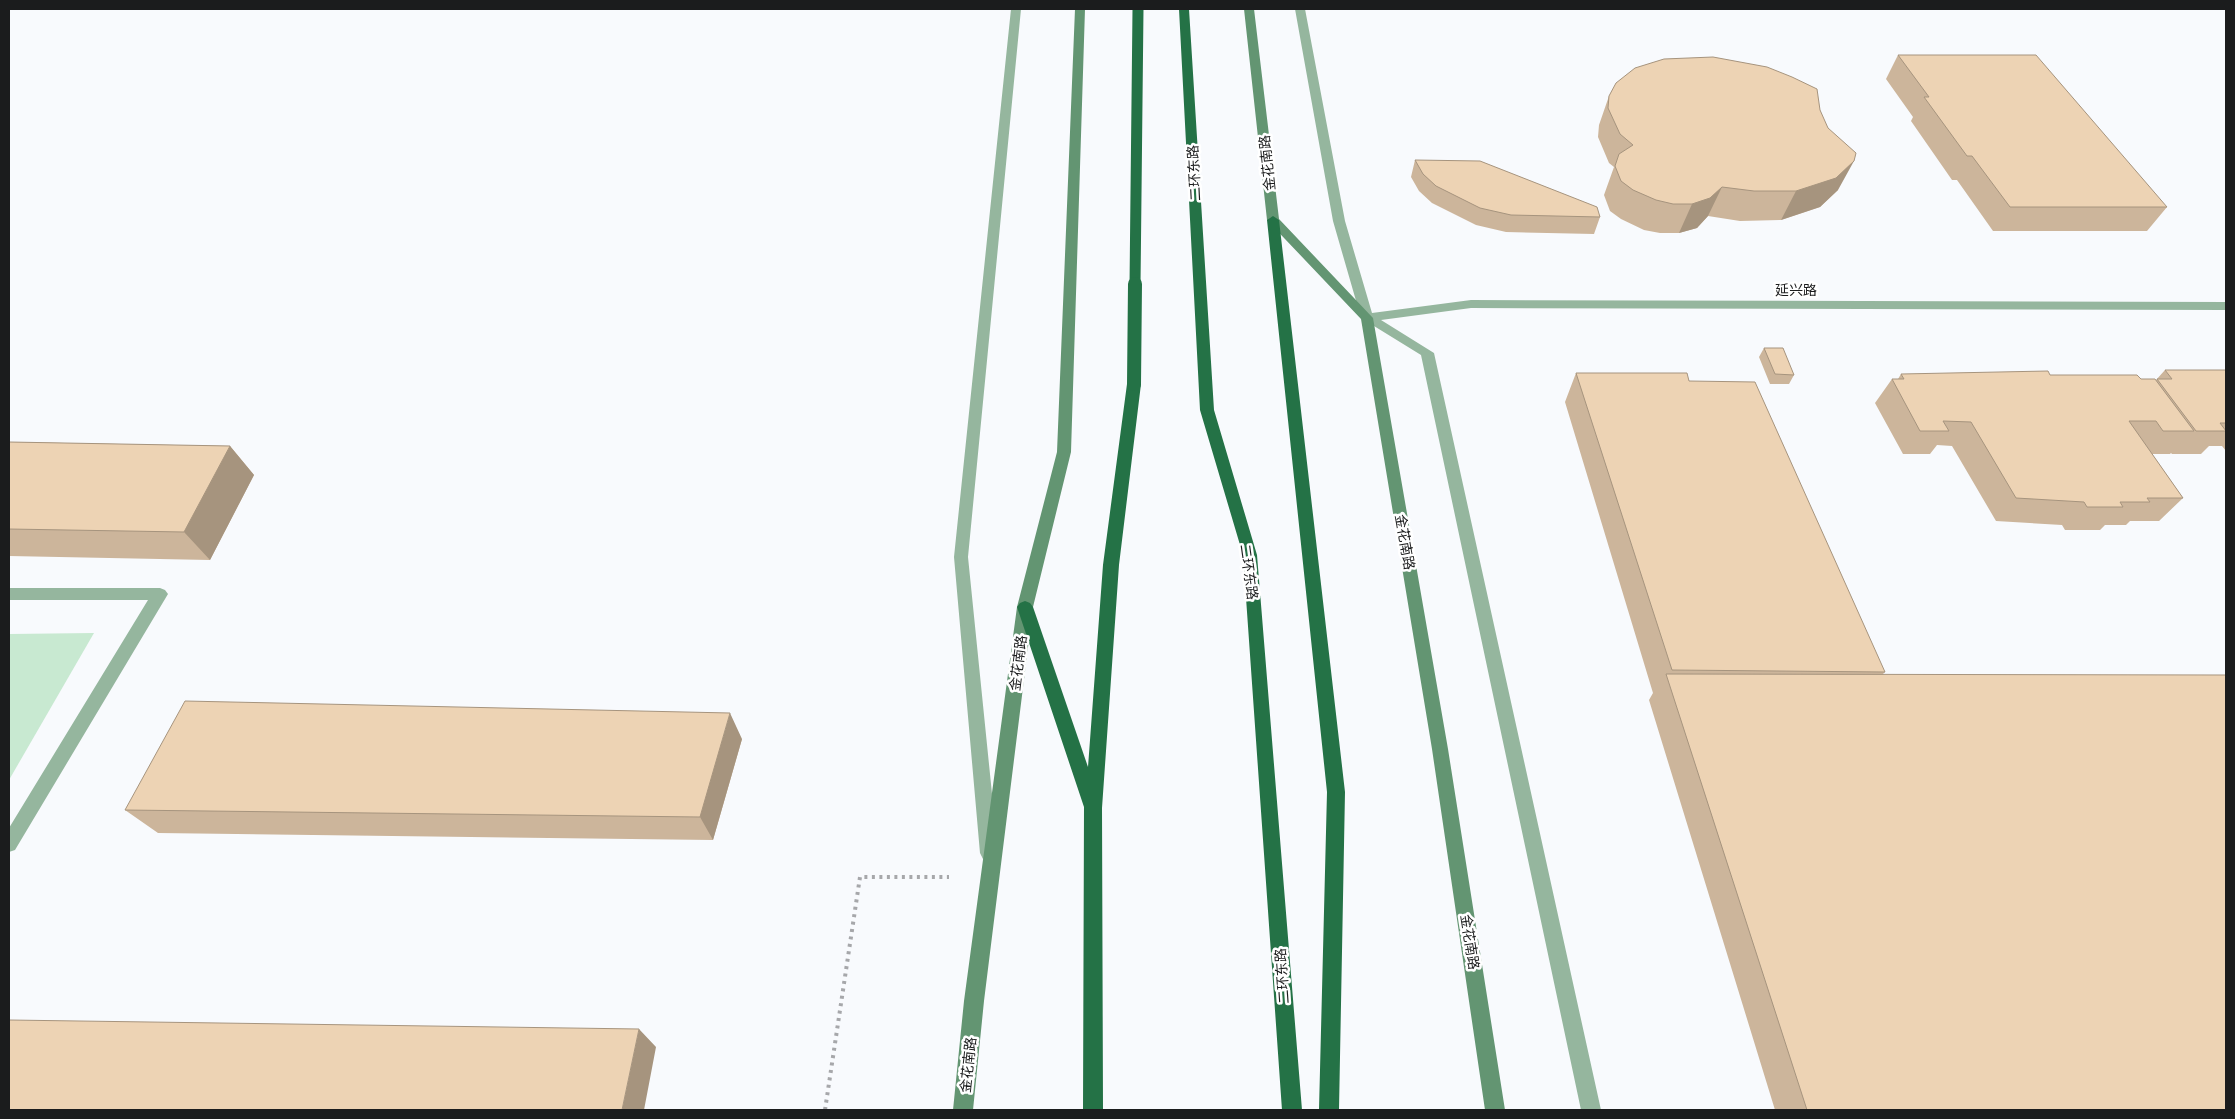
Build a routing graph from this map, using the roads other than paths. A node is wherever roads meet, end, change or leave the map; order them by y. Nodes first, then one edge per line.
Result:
1 (1016, 9) edge
2 (1080, 9) edge
3 (1138, 9) edge
4 (1184, 9) edge
5 (1249, 9) edge
6 (1300, 9) edge
7 (1273, 220) junction
8 (2226, 306) edge
9 (1367, 318) junction
10 (9, 594) edge
11 (1025, 606) junction
12 (1093, 808) junction
13 (9, 844) edge
14 (991, 876) junction
15 (963, 1110) edge
16 (1093, 1110) edge
17 (1292, 1110) edge
18 (1329, 1110) edge
19 (1495, 1110) edge
20 (1591, 1110) edge

1 - 14 street
2 - 11 main road, 金花南路
3 - 12 highway, bridge
4 - 17 highway, 二环东路
5 - 7 main road, 金花南路
6 - 9 street
7 - 9 main road
7 - 18 highway
8 - 9 street, 延兴路
9 - 19 main road, 金花南路
9 - 20 street
10 - 13 street
11 - 12 highway
11 - 14 main road, 金花南路
12 - 16 highway
14 - 15 main road, 金花南路

